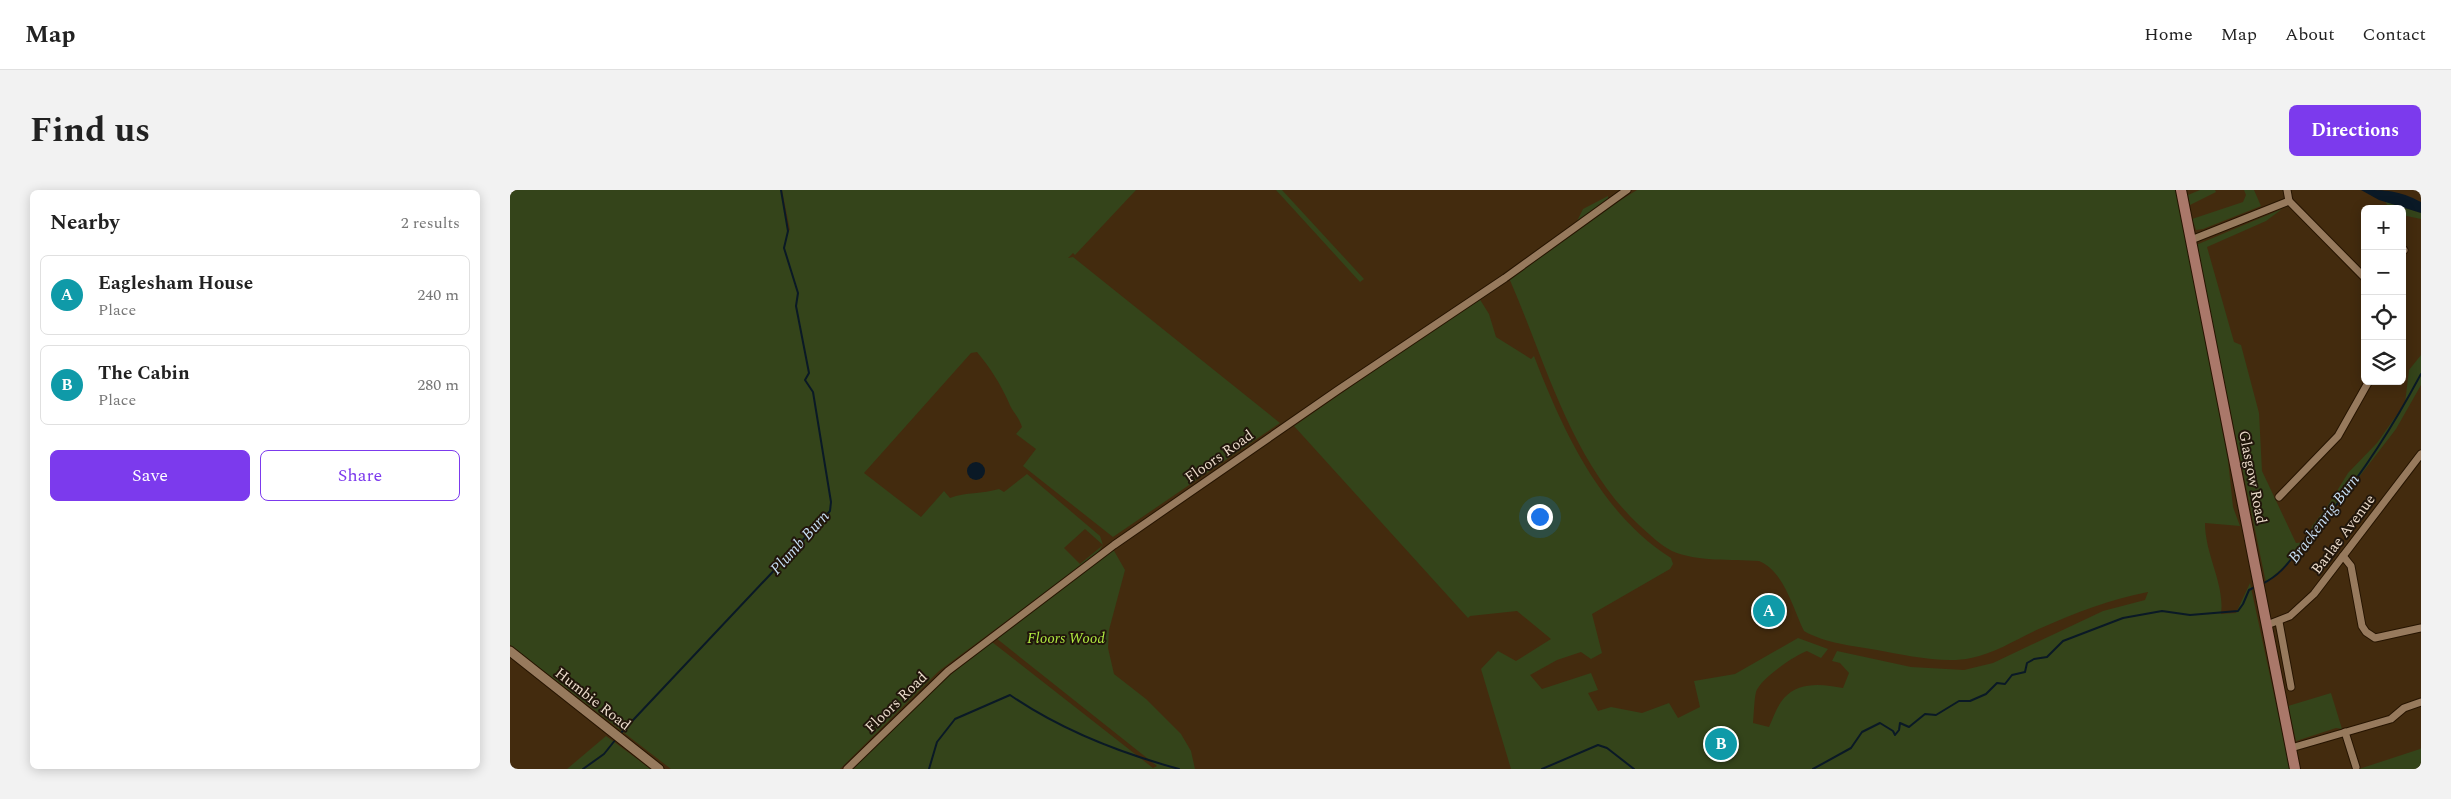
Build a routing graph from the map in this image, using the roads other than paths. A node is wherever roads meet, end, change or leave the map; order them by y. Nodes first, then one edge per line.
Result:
1 (1627, 190) edge
2 (2181, 190) edge
3 (2287, 190) edge
4 (2289, 202) junction
5 (2191, 240) junction
6 (2361, 274) edge
7 (2367, 385) edge
8 (2421, 454) edge
9 (2279, 497) dead end
10 (2343, 556) junction
11 (2279, 622) junction
12 (2267, 626) junction
13 (2421, 628) edge
14 (510, 651) edge
15 (2290, 687) dead end
16 (2421, 702) edge
17 (2345, 732) junction
18 (2291, 748) junction
19 (2356, 767) dead end
20 (659, 769) edge
21 (847, 769) edge
22 (2296, 769) edge

1 - 21 street, Floors Road
2 - 5 main road, Glasgow Road
3 - 4 street
4 - 5 street
4 - 6 street
5 - 12 main road, Glasgow Road
7 - 9 street
8 - 10 street, Barlae Avenue
10 - 11 street, Barlae Avenue
10 - 13 street
11 - 12 street, Barlae Avenue
11 - 15 street
12 - 18 main road, Glasgow Road
14 - 20 street, Humbie Road
16 - 17 street
17 - 18 street
17 - 19 street
18 - 22 main road, Glasgow Road

